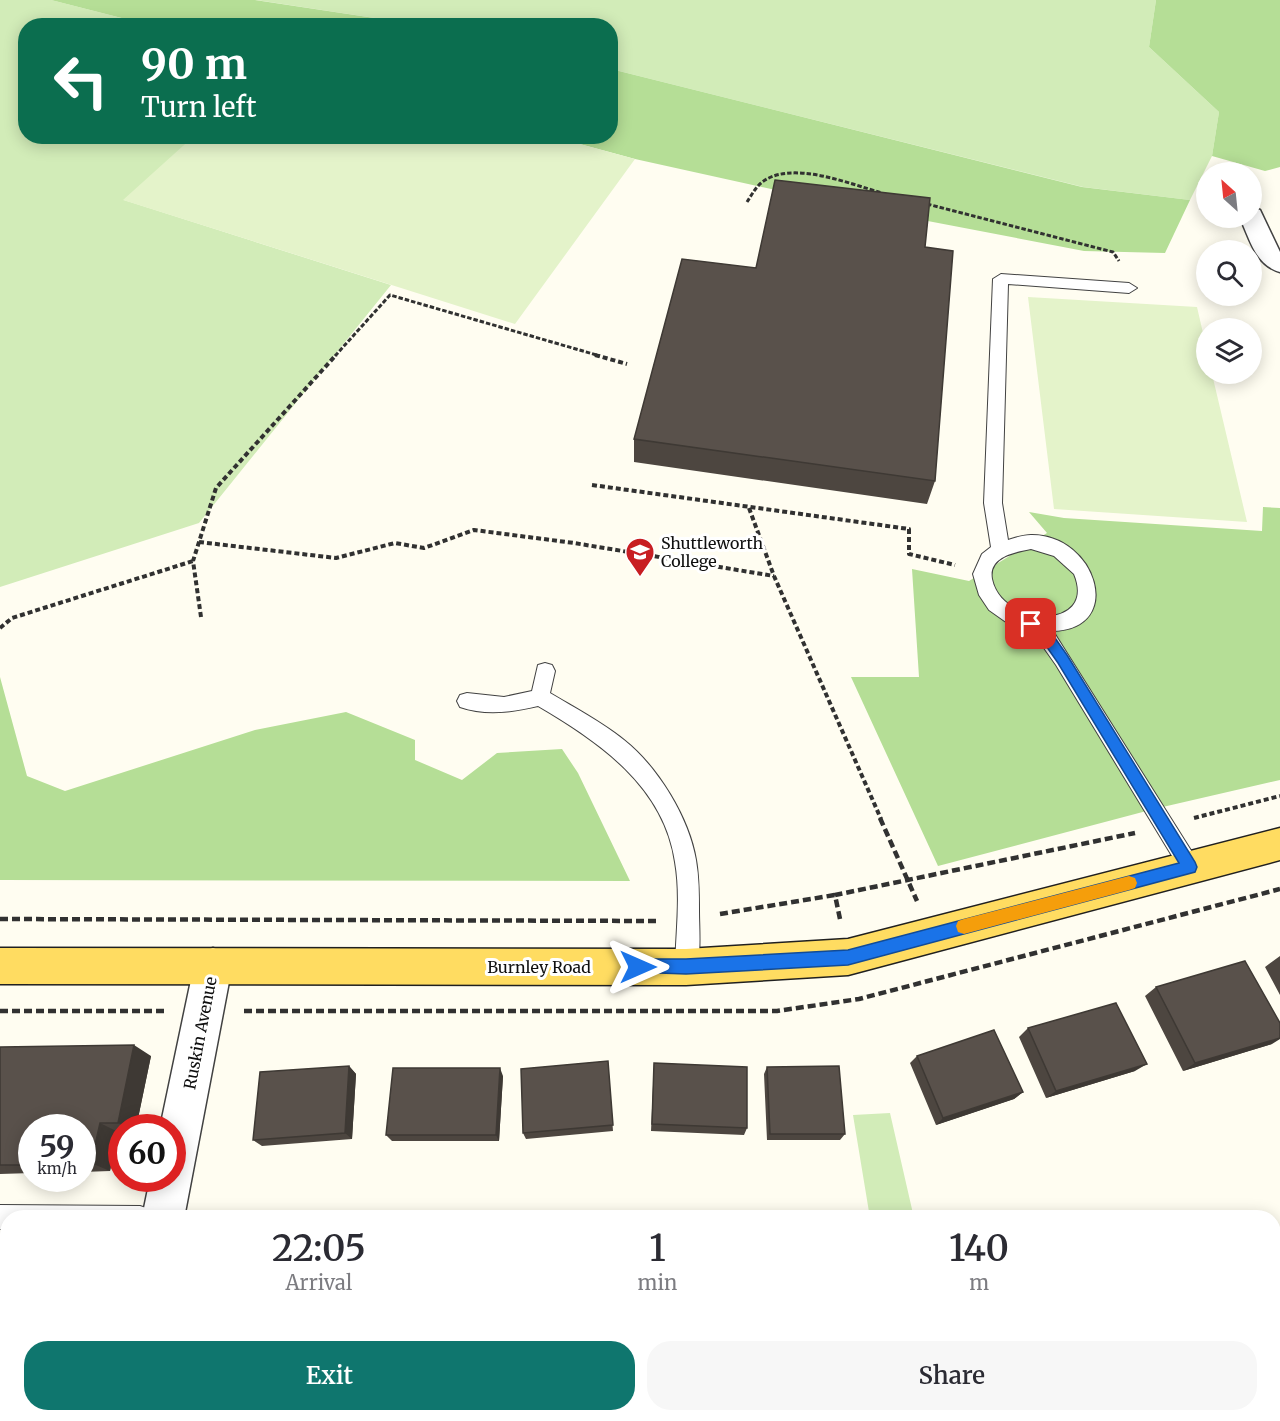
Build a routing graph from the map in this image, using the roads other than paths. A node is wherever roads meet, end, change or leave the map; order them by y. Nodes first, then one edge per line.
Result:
1 (1257, 228) edge
2 (1280, 264) edge
3 (1129, 288) road end
4 (1000, 548) junction
5 (1038, 624) junction
6 (545, 671) dead end
7 (540, 697) junction
8 (467, 701) dead end
9 (1280, 844) edge
10 (1190, 867) junction
11 (0, 966) edge
12 (213, 966) junction
13 (686, 967) junction
14 (183, 1114) edge
15 (168, 1192) edge
16 (165, 1210) edge

1 - 2 street
3 - 4 lane
4 - 5 lane
4 - 5 lane
5 - 10 lane
6 - 7 lane
7 - 8 lane
7 - 13 lane
9 - 10 main road, Burnley Road
10 - 13 main road, Burnley Road
11 - 12 main road, Burnley Road
12 - 13 main road, Burnley Road
12 - 14 street, Ruskin Avenue
15 - 16 street

